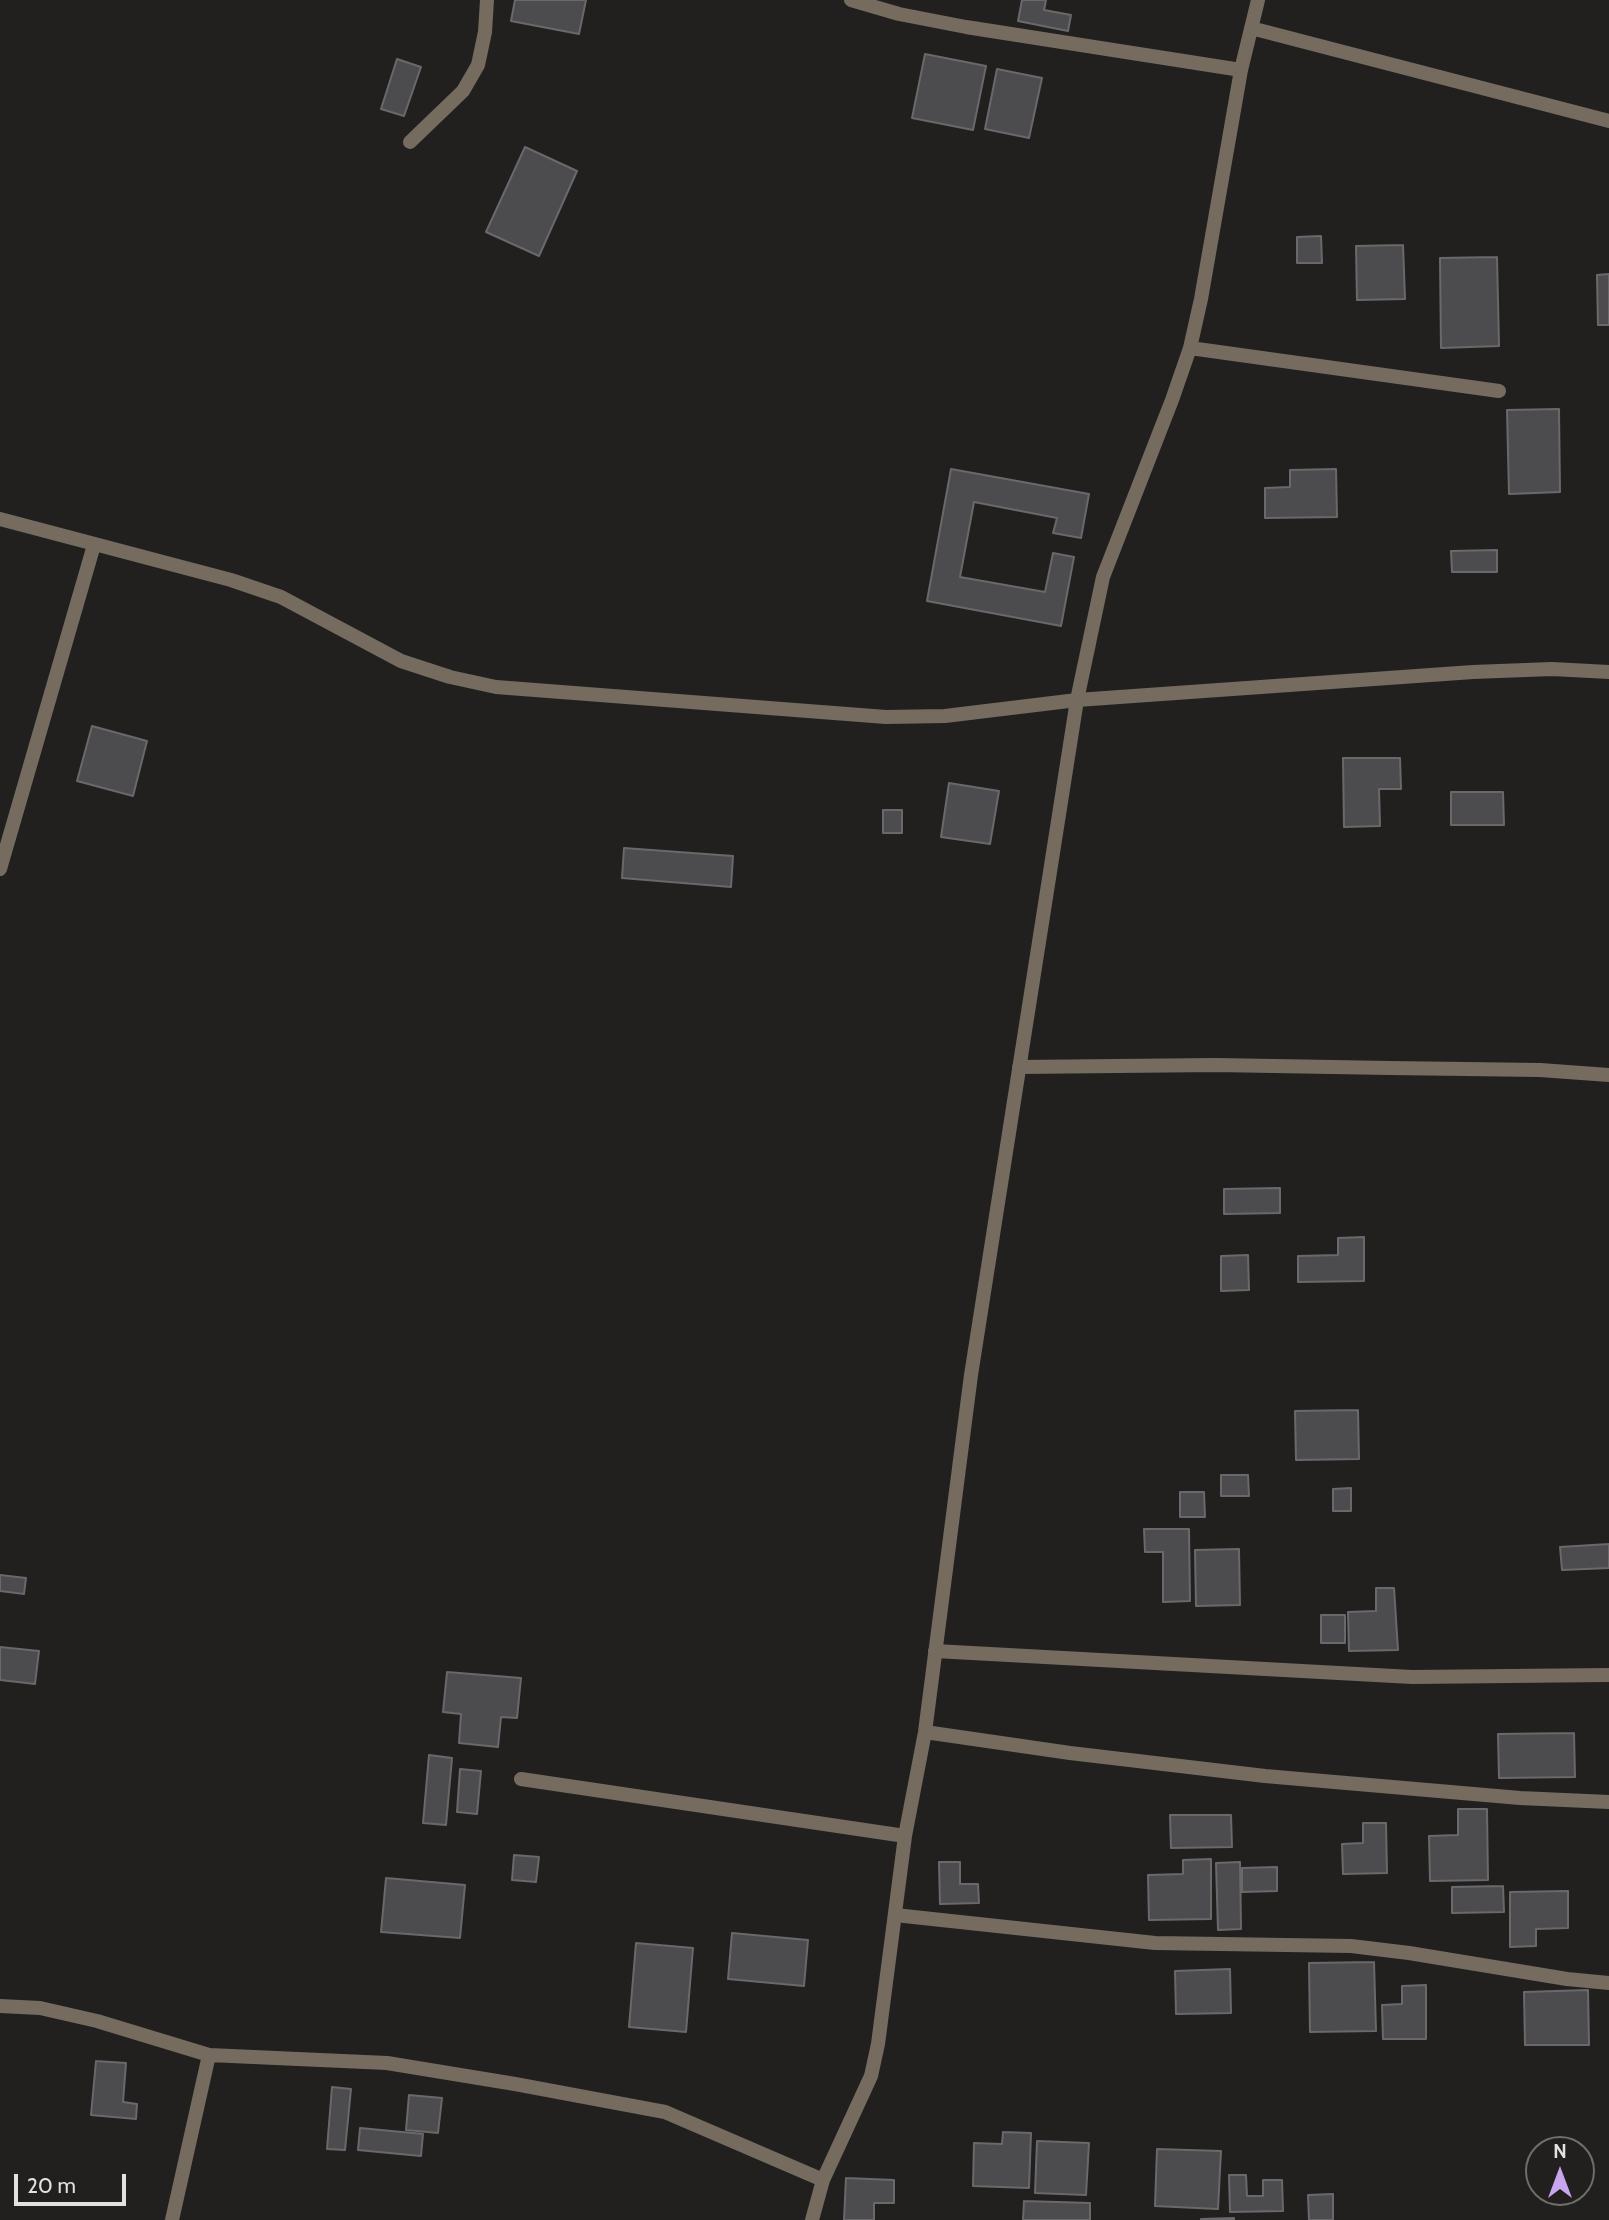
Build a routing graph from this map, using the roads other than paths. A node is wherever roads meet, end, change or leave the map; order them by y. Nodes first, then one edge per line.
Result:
1 (487, 0) edge
2 (851, 0) edge
3 (1258, 0) edge
4 (1251, 28) junction
5 (1241, 70) junction
6 (1609, 121) edge
7 (410, 142) dead end
8 (1190, 348) junction
9 (1499, 391) dead end
10 (0, 519) edge
11 (94, 545) junction
12 (1609, 672) edge
13 (1077, 700) junction
14 (0, 870) edge
15 (1019, 1067) junction
16 (1609, 1075) edge
17 (935, 1651) junction
18 (1609, 1675) edge
19 (925, 1732) junction
20 (521, 1779) dead end
21 (1609, 1802) edge
22 (905, 1836) junction
23 (895, 1915) junction
24 (1609, 1983) edge
25 (0, 2006) edge
26 (209, 2055) junction
27 (823, 2180) junction
28 (172, 2220) edge
29 (811, 2220) edge

1 - 7 street
2 - 5 street
3 - 4 street
4 - 5 street
4 - 6 street
5 - 8 street
8 - 9 street
8 - 13 street
10 - 11 street
11 - 13 street
11 - 14 street
12 - 13 street
13 - 15 street
15 - 16 street
15 - 17 street
17 - 18 street
17 - 19 street
19 - 21 street
19 - 22 street
20 - 22 street
22 - 23 street
23 - 24 street
23 - 27 street
25 - 26 street
26 - 27 street
26 - 28 street
27 - 29 street

